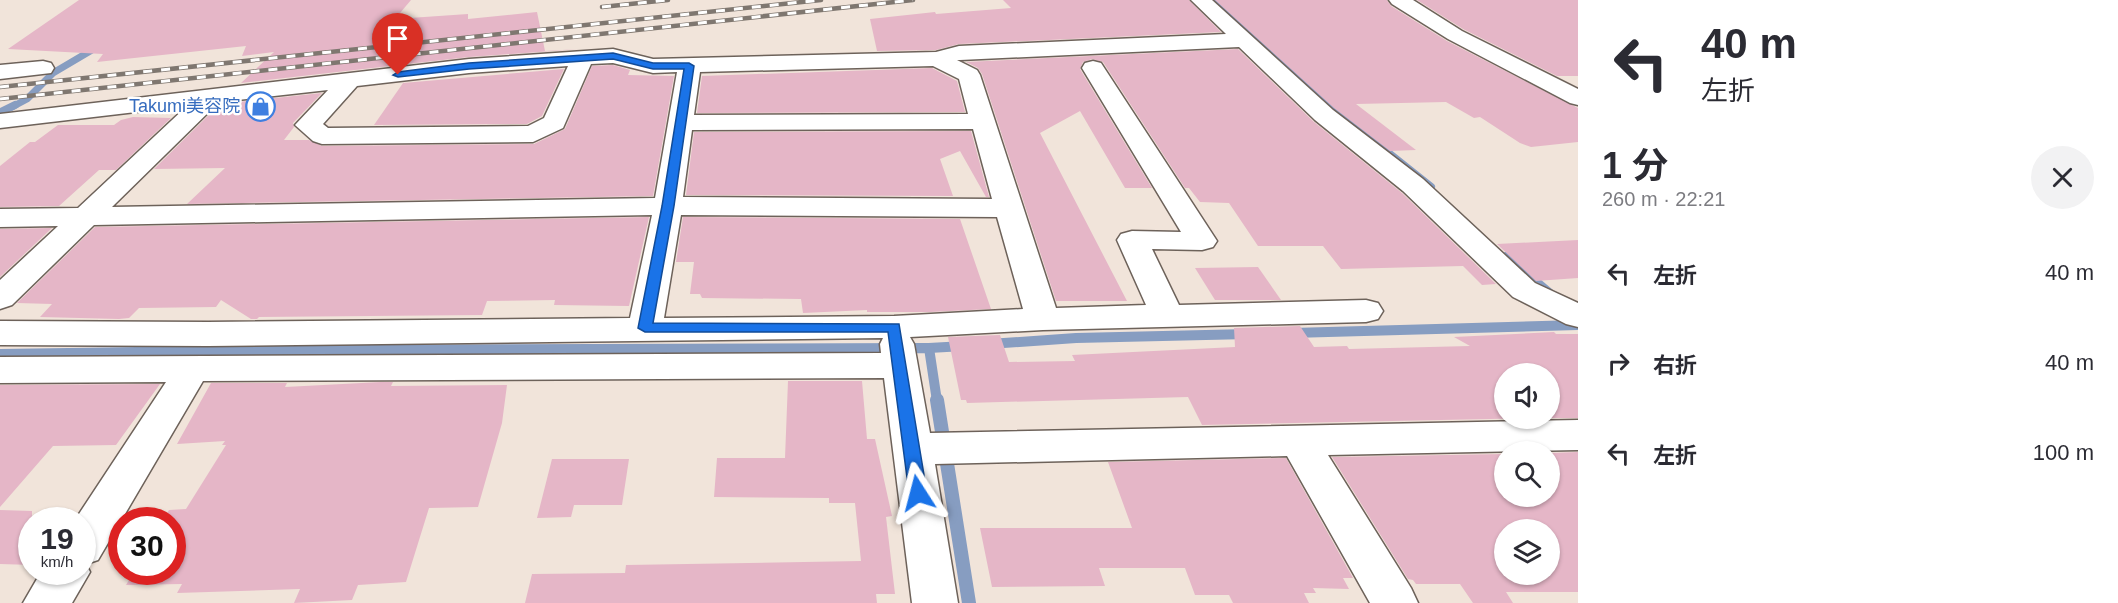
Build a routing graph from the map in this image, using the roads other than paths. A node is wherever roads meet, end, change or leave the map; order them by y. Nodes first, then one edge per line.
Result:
1 (1201, 0) edge
2 (1399, 0) edge
3 (1245, 40) junction
4 (583, 58) junction
5 (937, 59) junction
6 (689, 66) junction
7 (43, 68) dead end
8 (1092, 68) dead end
9 (0, 72) edge
10 (350, 80) junction
11 (211, 97) junction
12 (1578, 98) edge
13 (2, 121) edge
14 (982, 121) junction
15 (681, 123) junction
16 (668, 206) junction
17 (1008, 208) junction
18 (0, 218) edge
19 (82, 218) junction
20 (0, 298) edge
21 (1366, 311) dead end
22 (1168, 316) junction
23 (1578, 316) edge
24 (1043, 319) junction
25 (645, 328) junction
26 (0, 333) edge
27 (897, 349) junction
28 (190, 355) junction
29 (0, 370) edge
30 (1578, 435) edge
31 (1298, 440) junction
32 (931, 448) junction
33 (96, 522) edge
34 (58, 585) edge
35 (46, 603) edge
36 (935, 603) edge
37 (1395, 603) edge

1 - 3 street
2 - 12 street
3 - 5 street
3 - 23 street
4 - 6 street
4 - 10 street
4 - 10 street
5 - 6 street
5 - 14 street
6 - 15 street
7 - 9 street
8 - 22 street
10 - 11 street
11 - 13 street
11 - 19 street
14 - 15 street
14 - 17 street
15 - 16 street
16 - 17 street
16 - 19 street
16 - 25 street
17 - 24 street
18 - 19 street
19 - 20 street
21 - 22 street
22 - 24 street
24 - 27 street
25 - 27 street
25 - 28 street
26 - 28 street
27 - 28 street
27 - 32 street
28 - 29 street
28 - 33 street
30 - 31 street
31 - 32 street
31 - 37 street
32 - 36 street
34 - 35 street

